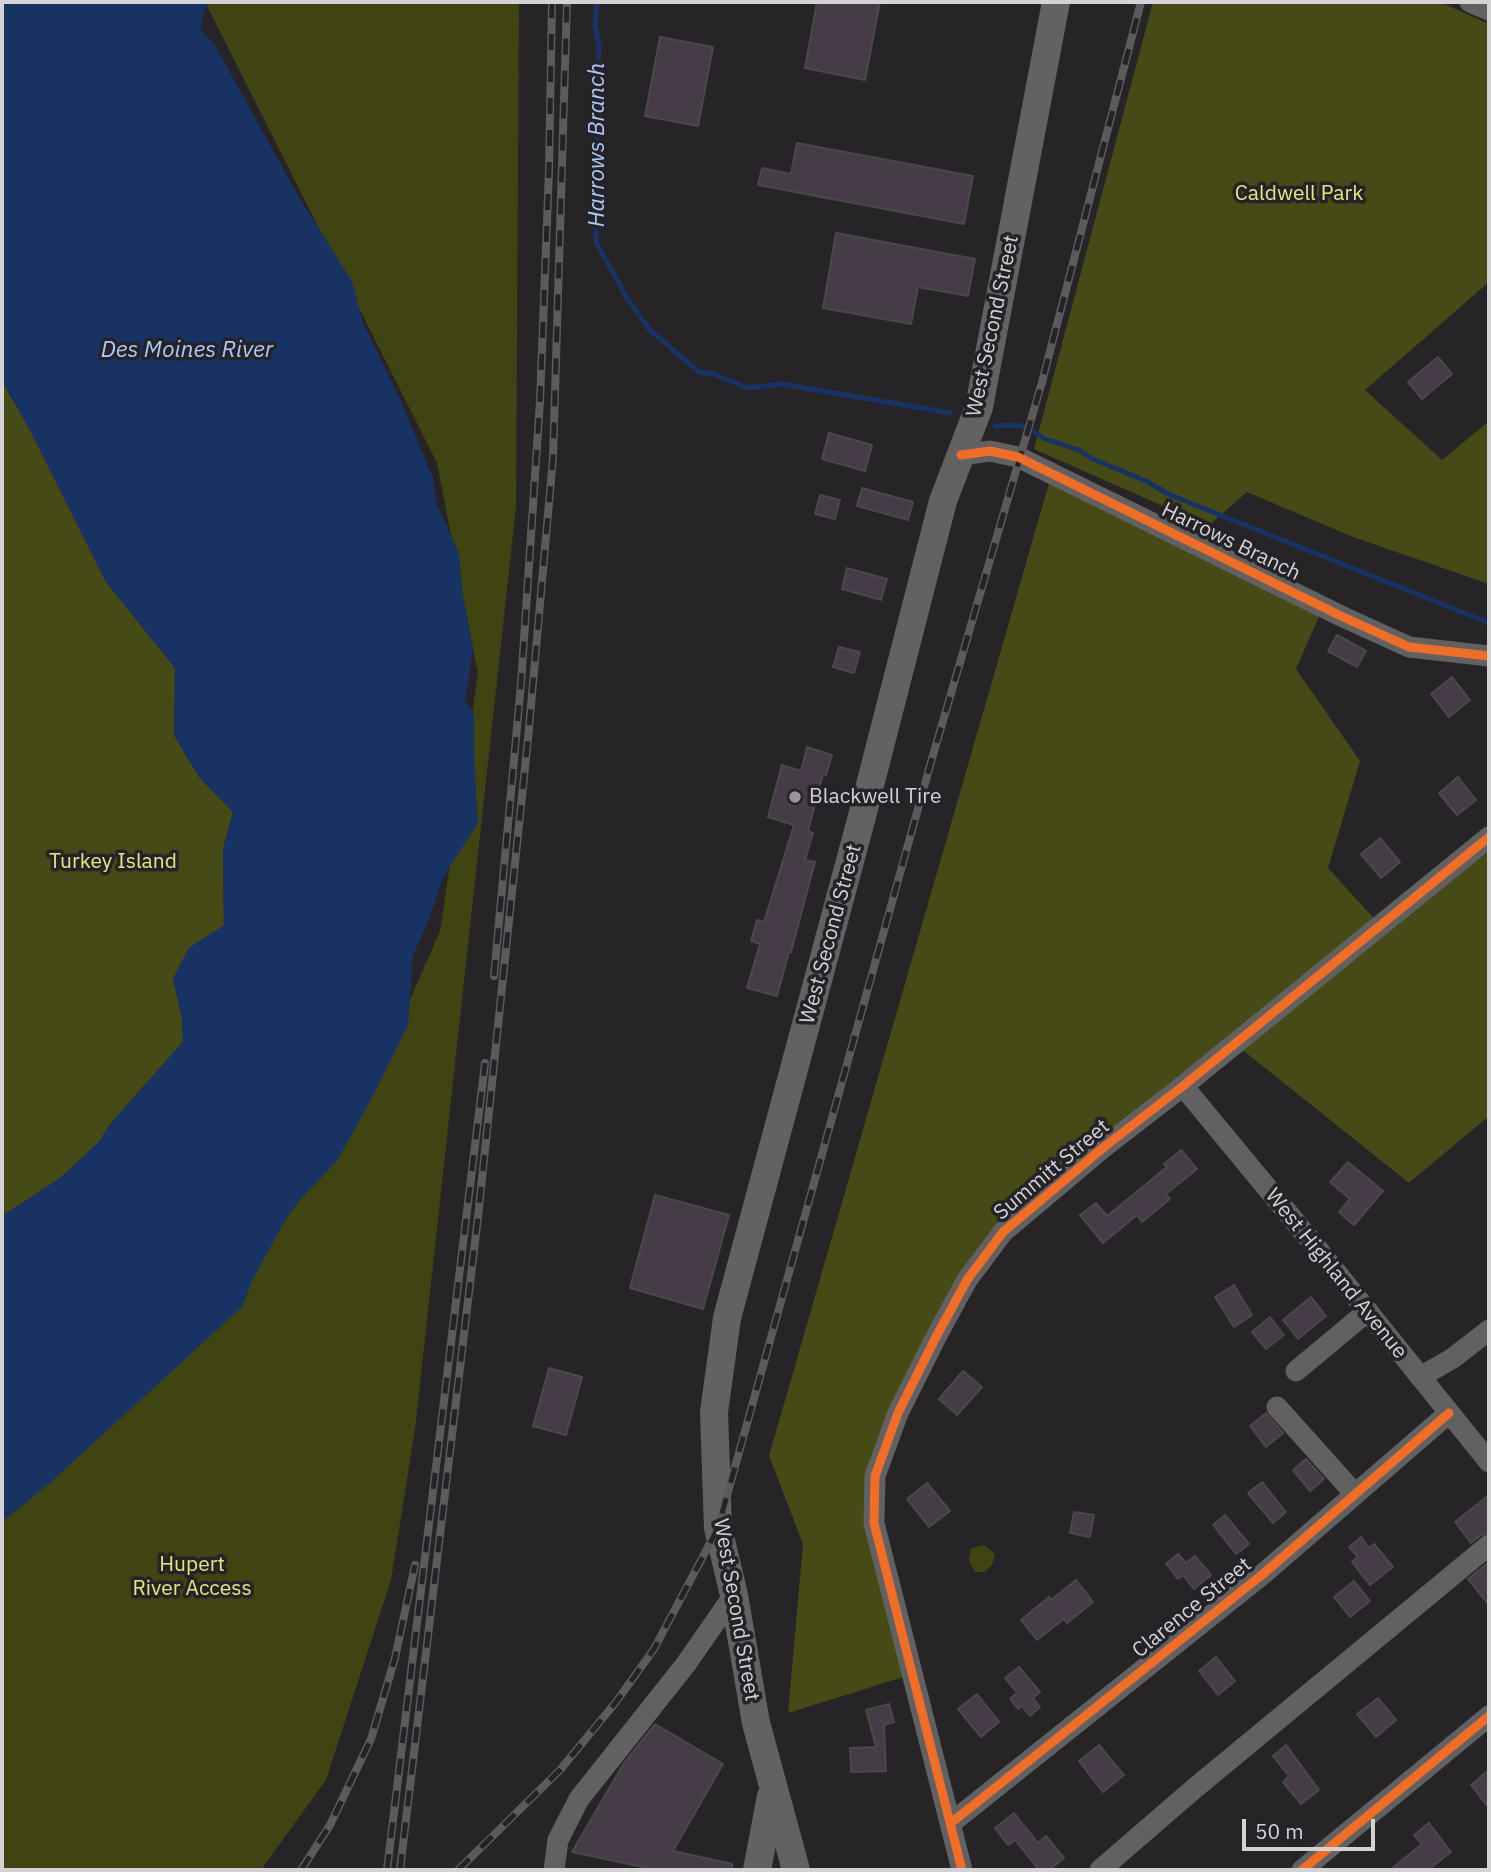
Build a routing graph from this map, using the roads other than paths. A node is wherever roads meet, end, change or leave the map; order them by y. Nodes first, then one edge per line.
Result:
1 (1056, 2) edge
2 (1470, 2) edge
3 (1489, 10) edge
4 (961, 455) junction
5 (1489, 656) edge
6 (1489, 837) edge
7 (1183, 1086) junction
8 (1368, 1311) junction
9 (1489, 1330) edge
10 (1296, 1371) dead end
11 (1420, 1377) junction
12 (1277, 1407) dead end
13 (1449, 1413) junction
14 (1489, 1462) edge
15 (1355, 1494) junction
16 (1489, 1545) edge
17 (734, 1595) junction
18 (1489, 1716) edge
19 (772, 1790) junction
20 (951, 1823) junction
21 (554, 1870) edge
22 (757, 1870) edge
23 (796, 1870) edge
24 (962, 1870) edge
25 (1100, 1870) edge
26 (1302, 1870) edge

1 - 4 main road, West Second Street
2 - 3 street
4 - 5 street, Harrows Branch
4 - 17 main road, West Second Street
6 - 7 street, Summitt Street
7 - 8 street, West Highland Avenue
7 - 20 street, Summitt Street
8 - 10 street
8 - 11 street, West Highland Avenue
9 - 11 street
11 - 13 street, West Highland Avenue
12 - 15 street
13 - 14 street, West Highland Avenue
13 - 15 street, Clarence Street
15 - 20 street, Clarence Street
16 - 25 street
17 - 19 main road, West Second Street
17 - 21 street
18 - 26 street
19 - 22 main road
19 - 23 main road, West Second Street
20 - 24 street, Summitt Street

